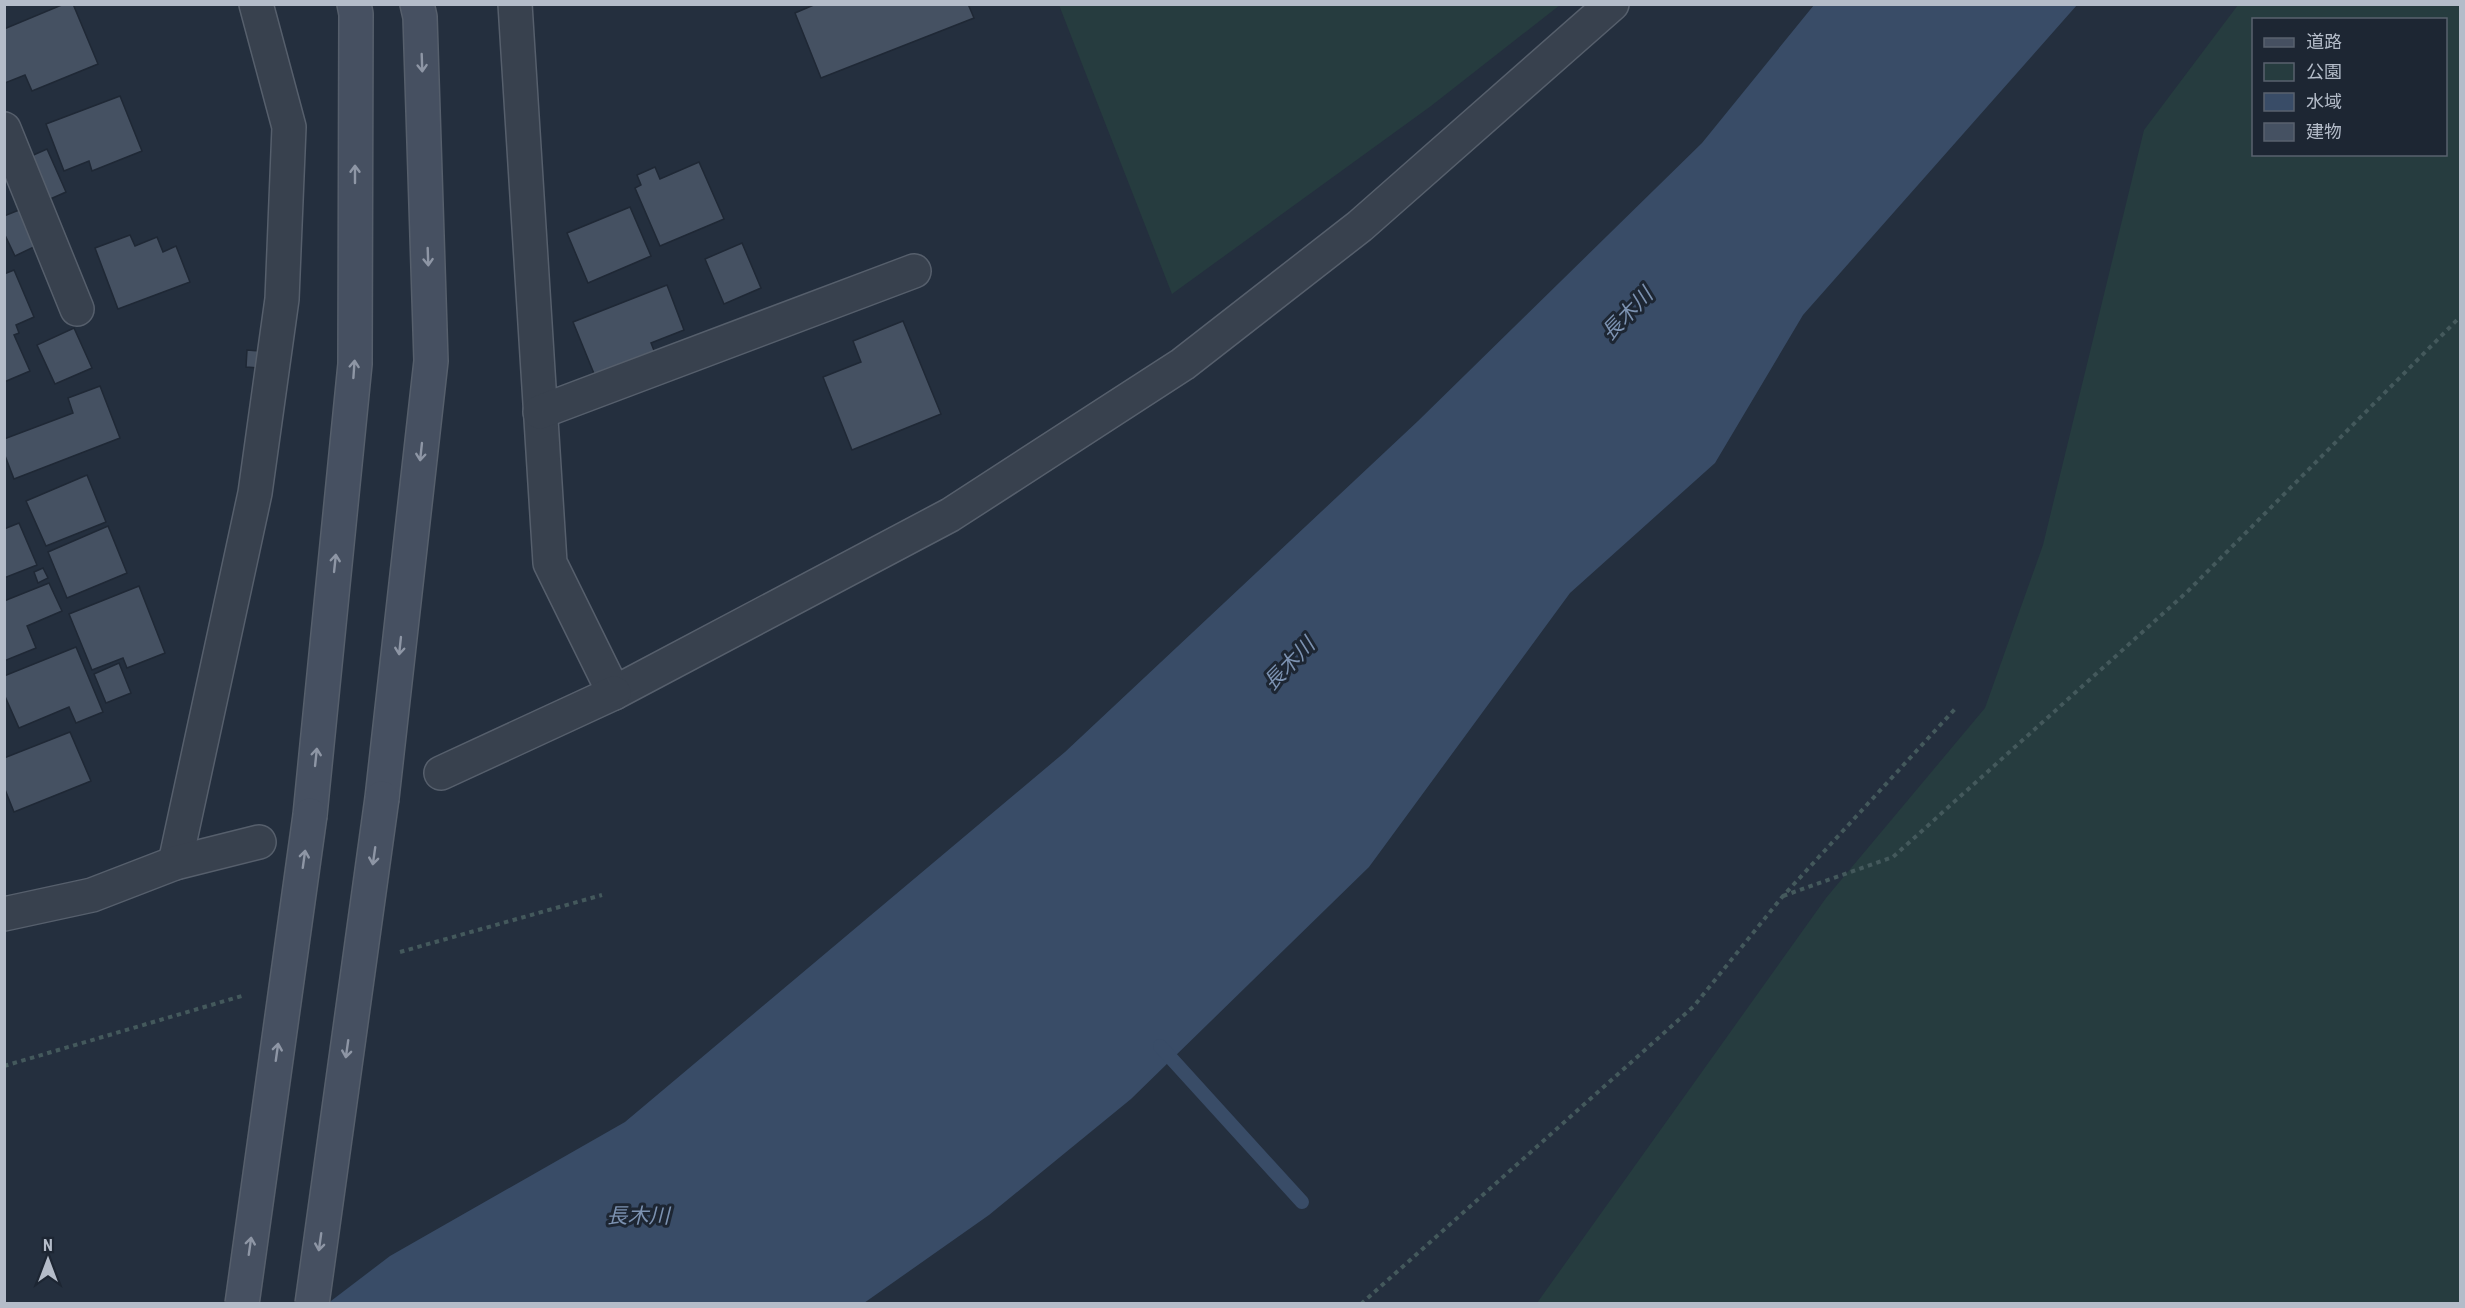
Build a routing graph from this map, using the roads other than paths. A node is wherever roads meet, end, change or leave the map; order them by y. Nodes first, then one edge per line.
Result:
1 (256, 4) edge
2 (354, 4) edge
3 (417, 4) edge
4 (515, 4) edge
5 (1612, 4) edge
6 (4, 129) edge
7 (914, 271) dead end
8 (77, 309) dead end
9 (540, 412) junction
10 (614, 693) junction
11 (441, 773) dead end
12 (259, 842) dead end
13 (175, 863) junction
14 (4, 914) edge
15 (242, 1304) edge
16 (312, 1304) edge

1 - 13 street
15 -> 2 street, bridge
3 -> 16 street, bridge
4 - 9 street
5 - 10 street
6 - 8 street
7 - 9 street
9 - 10 street
10 - 11 street
12 - 13 street
13 - 14 street

